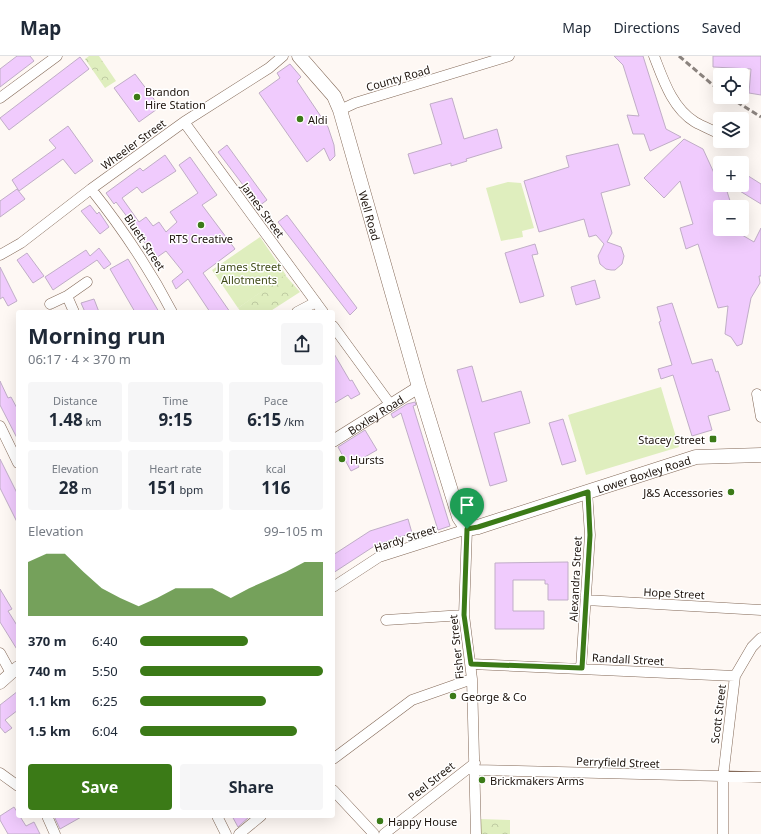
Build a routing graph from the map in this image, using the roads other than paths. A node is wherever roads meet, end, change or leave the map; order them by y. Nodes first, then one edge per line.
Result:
1 (57, 56) edge
2 (283, 56) edge
3 (299, 56) edge
4 (509, 56) edge
5 (654, 56) edge
6 (0, 98) edge
7 (340, 110) junction
8 (184, 122) junction
9 (713, 131) edge
10 (91, 189) junction
11 (0, 255) edge
12 (86, 282) dead end
13 (68, 296) junction
14 (316, 302) junction
15 (50, 304) dead end
16 (73, 310) edge
17 (171, 310) edge
18 (301, 310) edge
19 (322, 310) edge
20 (335, 329) edge
21 (419, 387) junction
22 (757, 394) dead end
23 (390, 404) junction
24 (761, 417) edge
25 (0, 426) edge
26 (335, 440) edge
27 (761, 455) edge
28 (16, 459) edge
29 (588, 492) junction
30 (467, 529) junction
31 (335, 586) edge
32 (586, 600) junction
33 (761, 610) edge
34 (464, 615) junction
35 (386, 620) dead end
36 (761, 638) edge
37 (0, 653) edge
38 (471, 664) junction
39 (582, 668) junction
40 (14, 670) edge
41 (735, 676) junction
42 (472, 679) junction
43 (0, 683) edge
44 (335, 758) edge
45 (475, 766) junction
46 (0, 773) edge
47 (723, 777) junction
48 (761, 777) edge
49 (16, 785) edge
50 (335, 792) edge
51 (48, 818) edge
52 (218, 818) edge
53 (259, 818) edge
54 (55, 834) edge
55 (226, 834) edge
56 (239, 834) edge
57 (374, 834) edge
58 (384, 834) edge
59 (476, 834) edge
60 (722, 834) edge

1 - 6 street
2 - 8 street, Wheeler Street
3 - 7 main road, Well Road
4 - 7 street, County Road
5 - 9 street
7 - 21 main road, Well Road
8 - 10 street, Wheeler Street
8 - 14 street, James Street
10 - 11 street, Wheeler Street
10 - 17 street, Bluett Street
12 - 13 street
13 - 15 street
13 - 16 street
14 - 18 street
14 - 19 street, James Street
20 - 23 street
21 - 23 street, Boxley Road
21 - 30 main road
22 - 24 street
23 - 26 street, Boxley Road
25 - 28 street
27 - 29 main road, Lower Boxley Road
29 - 30 main road, Lower Boxley Road
29 - 32 street, Alexandra Street
30 - 31 street, Hardy Street
30 - 34 street, Fisher Street
32 - 33 street, Hope Street
32 - 39 street, Alexandra Street
34 - 35 street
34 - 38 street, Fisher Street
36 - 41 street, Scott Street
37 - 40 street
38 - 39 street, Randall Street
38 - 42 street, Fisher Street
39 - 41 street, Randall Street
40 - 43 street
41 - 47 street, Scott Street
42 - 44 street
42 - 45 street, Fisher Street
45 - 47 street, Perryfield Street
45 - 58 street, Peel Street
45 - 59 street, Fisher Street
46 - 49 street
47 - 48 street, Perryfield Street
47 - 60 street, Scott Street
50 - 57 street
51 - 54 street
52 - 55 street
53 - 56 street

